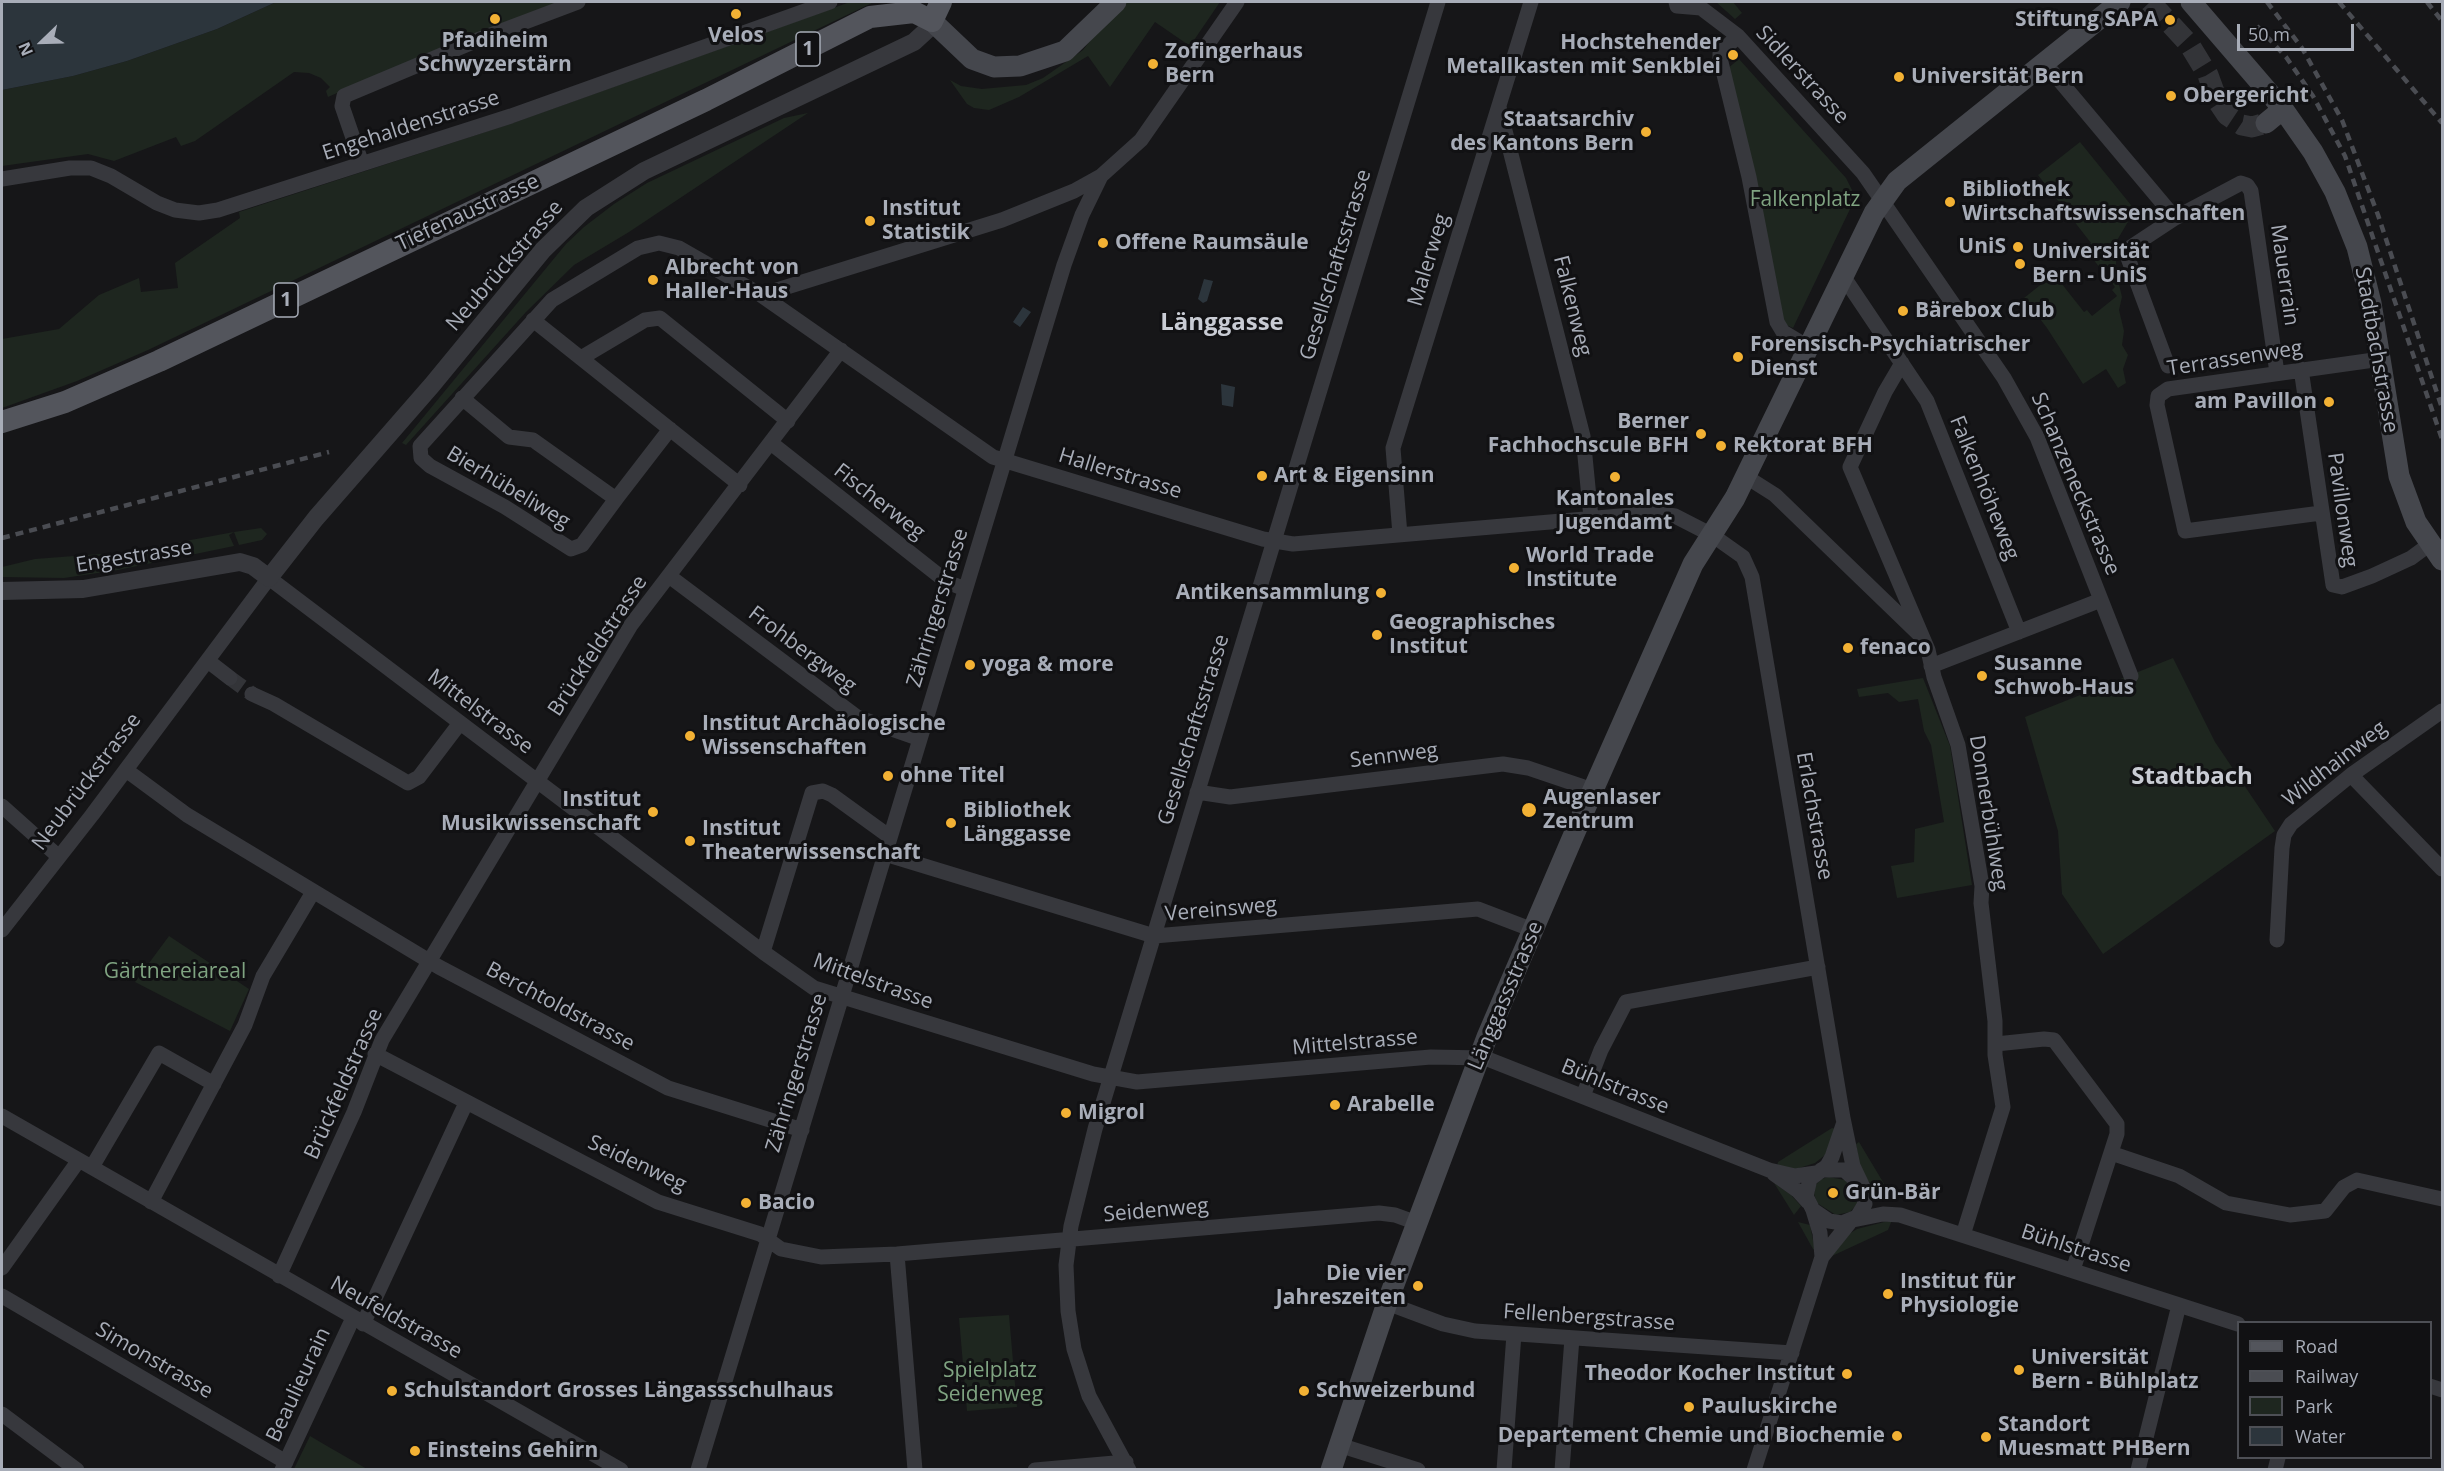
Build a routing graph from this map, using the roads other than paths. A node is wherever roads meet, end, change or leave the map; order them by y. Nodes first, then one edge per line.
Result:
1 (578, 2) edge
2 (830, 2) edge
3 (1116, 2) edge
4 (1237, 2) edge
5 (1438, 2) edge
6 (1531, 2) edge
7 (1677, 2) edge
8 (2120, 2) edge
9 (2192, 2) edge
10 (926, 9) edge
11 (1738, 36) junction
12 (2044, 62) junction
13 (1498, 107) junction
14 (2283, 109) junction
15 (2266, 123) tunnel mouth
16 (362, 164) junction
17 (1101, 176) junction
18 (2, 179) edge
19 (1883, 199) junction
20 (2175, 218) junction
21 (1843, 276) junction
22 (581, 280) joint
23 (761, 295) junction
24 (533, 320) junction
25 (1808, 347) junction
26 (841, 350) junction
27 (581, 358) junction
28 (2381, 359) junction
29 (1902, 363) junction
30 (2168, 366) dead end
31 (2301, 369) junction
32 (2277, 373) junction
33 (462, 398) junction
34 (2, 422) edge
35 (788, 422) junction
36 (670, 429) junction
37 (771, 443) junction
38 (1004, 461) junction
39 (1745, 476) junction
40 (740, 485) junction
41 (616, 499) junction
42 (2321, 513) junction
43 (1591, 518) junction
44 (1400, 535) junction
45 (1712, 535) junction
46 (1275, 542) junction
47 (2436, 552) edge
48 (669, 576) junction
49 (269, 578) junction
50 (965, 589) junction
51 (2, 591) edge
52 (2101, 600) junction
53 (2019, 633) junction
54 (1923, 637) junction
55 (208, 660) junction
56 (1931, 666) junction
57 (2131, 676) dead end
58 (230, 678) tunnel mouth
59 (252, 694) tunnel mouth
60 (2442, 711) edge
61 (460, 723) junction
62 (920, 739) junction
63 (126, 770) junction
64 (2351, 775) junction
65 (537, 781) junction
66 (1593, 790) junction
67 (1197, 792) junction
68 (2, 806) edge
69 (890, 837) junction
70 (885, 854) junction
71 (59, 857) junction
72 (2442, 869) edge
73 (313, 892) junction
74 (2, 930) edge
75 (1533, 930) junction
76 (1154, 936) junction
77 (2277, 940) dead end
78 (763, 952) junction
79 (429, 962) junction
80 (1818, 967) junction
81 (842, 998) junction
82 (1996, 1044) junction
83 (375, 1054) junction
84 (1479, 1057) junction
85 (1111, 1078) junction
86 (214, 1084) junction
87 (1583, 1096) junction
88 (466, 1103) junction
89 (2, 1116) edge
90 (1844, 1122) junction
91 (802, 1130) junction
92 (2111, 1153) junction
93 (85, 1164) junction
94 (1769, 1170) junction
95 (1819, 1172) junction
96 (1863, 1188) junction
97 (2442, 1199) edge
98 (151, 1202) junction
99 (1810, 1206) junction
100 (1900, 1215) junction
101 (1851, 1221) junction
102 (1417, 1223) junction
103 (1963, 1235) junction
104 (768, 1239) junction
105 (1068, 1239) junction
106 (897, 1254) junction
107 (1822, 1257) junction
108 (2, 1268) edge
109 (2073, 1270) junction
110 (279, 1276) junction
111 (2, 1296) edge
112 (1387, 1304) junction
113 (2179, 1305) junction
114 (358, 1321) junction
115 (2237, 1324) edge
116 (1514, 1334) junction
117 (1572, 1338) junction
118 (1792, 1353) junction
119 (2, 1416) edge
120 (1340, 1445) junction
121 (284, 1466) edge
122 (1128, 1466) edge
123 (77, 1470) edge
124 (621, 1470) edge
125 (699, 1470) edge
126 (915, 1470) edge
127 (1035, 1470) edge
128 (1331, 1470) edge
129 (1418, 1470) edge
130 (1504, 1470) edge
131 (1562, 1470) edge
132 (1754, 1470) edge
133 (2138, 1470) edge

1 - 16 street
2 - 16 street, Engehaldenstrasse
3 - 10 main road
4 - 17 street
5 - 46 street, Gesellschaftsstrasse
6 - 13 street, Malerweg
7 - 11 street, Sidlerstrasse
8 - 12 main road
9 - 14 main road, Stadtbachstrasse
10 - 34 main road, Tiefenaustrasse / 1
10 - 49 street, Neubrückstrasse
11 - 19 street, Sidlerstrasse
11 - 25 street
12 - 19 main road
12 - 20 street
13 - 43 street, Falkenweg
13 - 44 street, Malerweg
14 - 15 main road
14 - 28 main road, Stadtbachstrasse
16 - 18 street, Engehaldenstrasse
17 - 23 street
17 - 38 street, Zähringerstrasse
19 - 21 main road
19 - 52 street, Schanzeneckstrasse
20 - 30 street
20 - 32 street, Mauerrain
21 - 25 main road
21 - 29 street, Falkenhöheweg
22 - 23 street, Hallerstrasse
22 - 24 street, Bierhübeliweg
23 - 26 street, Hallerstrasse
24 - 27 street
24 - 33 street, Bierhübeliweg
25 - 39 main road
26 - 35 street, Brückfeldstrasse
26 - 38 street, Hallerstrasse
27 - 35 street
27 - 36 street
28 - 31 street, Terrassenweg
28 - 47 main road, Stadtbachstrasse
29 - 53 street, Falkenhöheweg
29 - 54 street
31 - 32 street, Terrassenweg
31 - 42 street, Pavillonweg
32 - 42 street, Terrassenweg
33 - 41 street
33 - 41 street, Bierhübeliweg
35 - 37 street, Brückfeldstrasse
36 - 40 street
36 - 41 street
37 - 40 street, Brückfeldstrasse
37 - 50 street, Fischerweg
38 - 46 street, Hallerstrasse
38 - 50 street, Zähringerstrasse
39 - 45 main road
39 - 54 street
40 - 48 street, Brückfeldstrasse
42 - 47 street, Pavillonweg
43 - 44 street, Hallerstrasse
43 - 45 street, Hallerstrasse
44 - 46 street, Hallerstrasse
45 - 66 main road, Länggassstrasse
45 - 80 street, Erlachstrasse
46 - 67 street, Gesellschaftsstrasse
48 - 62 street, Frohbergweg
48 - 65 street, Brückfeldstrasse
49 - 51 street, Engestrasse
49 - 55 street, Neubrückstrasse
49 - 61 street, Mittelstrasse
50 - 62 street, Zähringerstrasse
52 - 53 street
52 - 57 street, Schanzeneckstrasse
53 - 56 street
54 - 56 street, Donnerbühlweg
55 - 58 street
55 - 63 street, Neubrückstrasse
56 - 82 street, Donnerbühlweg
59 - 61 street
60 - 64 street, Wildhainweg
61 - 65 street, Mittelstrasse
62 - 69 street, Zähringerstrasse
63 - 71 street, Neubrückstrasse
63 - 73 street, Berchtoldstrasse
64 - 72 street
64 - 77 street, Wildhainweg
65 - 78 street, Mittelstrasse
65 - 79 street, Brückfeldstrasse
66 - 67 street, Sennweg
66 - 75 main road, Länggassstrasse
67 - 76 street, Gesellschaftsstrasse
68 - 71 street
69 - 70 street, Zähringerstrasse
69 - 78 street
70 - 76 street, Vereinsweg
70 - 81 street, Zähringerstrasse
71 - 74 street, Neubrückstrasse
73 - 79 street, Berchtoldstrasse
73 - 86 street
75 - 76 street, Vereinsweg
75 - 84 main road, Länggassstrasse
76 - 85 street, Gesellschaftsstrasse
78 - 81 street, Mittelstrasse
79 - 83 street, Brückfeldstrasse
79 - 91 street, Berchtoldstrasse
80 - 87 street
80 - 90 street, Erlachstrasse
81 - 85 street, Mittelstrasse
81 - 91 street, Zähringerstrasse
82 - 92 street
82 - 103 street, Donnerbühlweg
83 - 88 street, Seidenweg
83 - 110 street, Brückfeldstrasse
84 - 85 street, Mittelstrasse
84 - 87 street, Bühlstrasse
84 - 102 main road, Länggassstrasse
85 - 105 street, Gesellschaftsstrasse
86 - 93 street
86 - 98 street
87 - 94 street, Bühlstrasse
88 - 104 street, Seidenweg
88 - 114 street, Beaulieurain
89 - 93 street, Neufeldstrasse
90 - 95 street, Erlachstrasse
90 - 96 street, Erlachstrasse
91 - 104 street, Zähringerstrasse
92 - 97 street
92 - 109 street
93 - 98 street, Neufeldstrasse
93 - 108 street
94 - 95 street, Bühlstrasse
94 - 99 street, Bühlstrasse
95 - 96 street
95 - 99 street
96 - 100 street, Bühlstrasse
96 - 101 street
98 - 110 street, Neufeldstrasse
99 - 101 street
99 - 107 street
100 - 101 street, Bühlstrasse
100 - 103 street, Bühlstrasse
101 - 107 street
102 - 105 street, Seidenweg
102 - 112 main road, Länggassstrasse
103 - 109 street, Bühlstrasse
104 - 106 street, Seidenweg
104 - 125 street, Zähringerstrasse
105 - 106 street, Seidenweg
105 - 122 street, Gesellschaftsstrasse
106 - 126 street
107 - 118 street
109 - 113 street, Bühlstrasse
110 - 114 street, Neufeldstrasse
111 - 121 street, Simonstrasse
112 - 116 street, Fellenbergstrasse
112 - 120 main road, Länggassstrasse
113 - 115 street, Bühlstrasse
113 - 133 street
114 - 121 street, Beaulieurain
114 - 124 street, Neufeldstrasse
116 - 117 street, Fellenbergstrasse
116 - 130 street
117 - 118 street, Fellenbergstrasse
117 - 131 street
118 - 132 street
119 - 123 street
120 - 128 main road, Länggassstrasse
120 - 129 street
122 - 127 street

